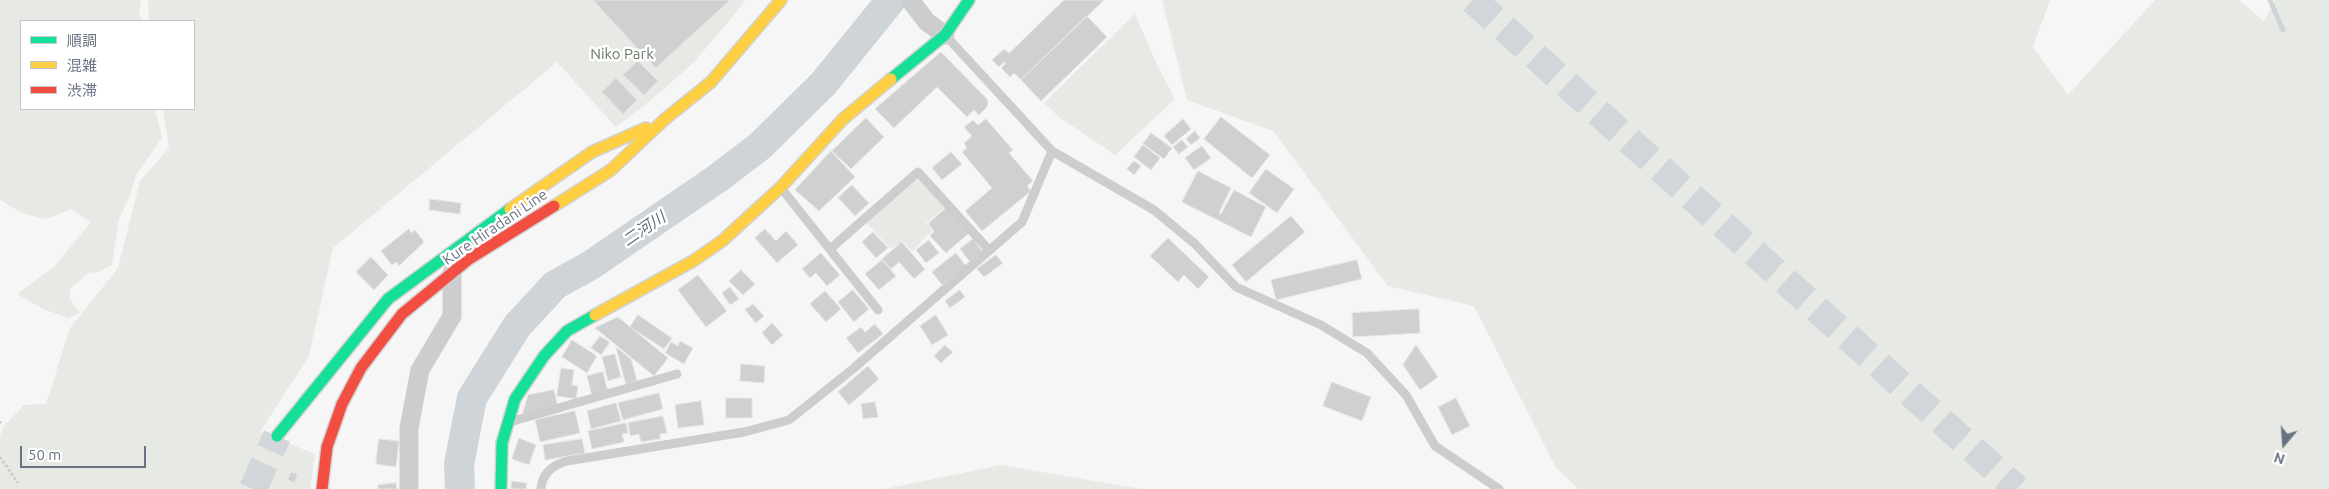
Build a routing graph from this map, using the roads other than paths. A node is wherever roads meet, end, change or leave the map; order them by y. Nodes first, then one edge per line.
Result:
1 (781, 0) edge
2 (910, 0) edge
3 (969, 0) edge
4 (945, 35) junction
5 (665, 119) junction
6 (1052, 151) junction
7 (780, 187) junction
8 (830, 249) junction
9 (989, 250) junction
10 (452, 273) junction
11 (878, 310) dead end
12 (677, 374) dead end
13 (508, 422) junction
14 (277, 436) tunnel mouth
15 (322, 489) edge
16 (409, 489) edge
17 (501, 489) edge
18 (542, 489) edge
19 (1499, 489) edge

1 - 5 main road, Kure Hiradani Line
2 - 4 street
3 - 4 main road
4 - 6 lane
4 - 7 main road
5 - 10 main road, Kure Hiradani Line
5 - 14 main road, Kure Hiradani Line
6 - 9 lane
6 - 19 lane
7 - 8 lane
7 - 13 main road
8 - 9 lane
8 - 11 lane
9 - 18 lane
10 - 15 main road, Kure Hiradani Line
10 - 16 street
12 - 13 lane
13 - 17 main road

